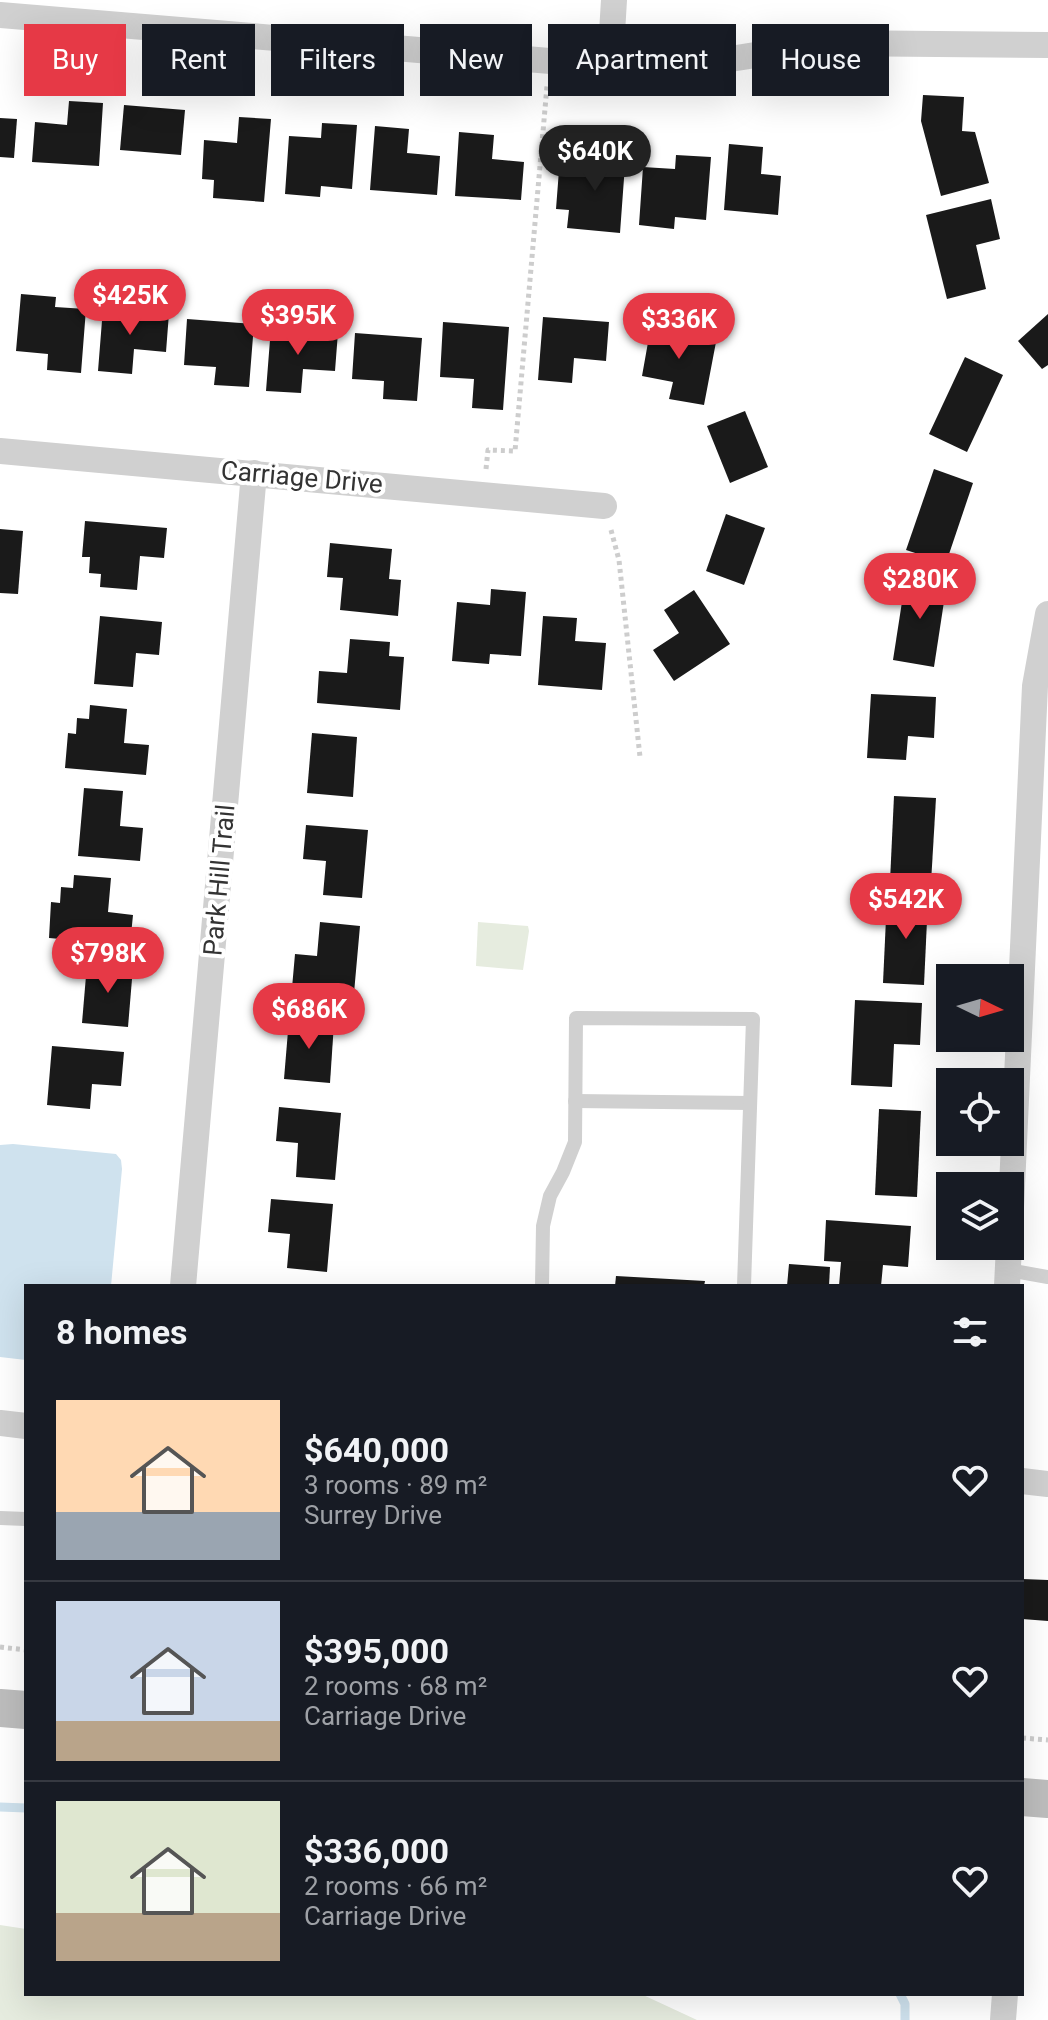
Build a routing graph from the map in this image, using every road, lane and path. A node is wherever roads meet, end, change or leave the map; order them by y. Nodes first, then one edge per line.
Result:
1 (614, 0) edge
2 (0, 15) edge
3 (613, 24) edge
4 (1048, 45) edge
5 (736, 58) edge
6 (548, 61) edge
7 (548, 72) edge
8 (0, 451) edge
9 (254, 473) junction
10 (485, 493) junction
11 (604, 506) joint
12 (1048, 614) edge
13 (640, 757) dead end
14 (575, 1101) junction
15 (750, 1103) junction
16 (1013, 1172) edge
17 (1008, 1267) edge
18 (1048, 1277) edge
19 (183, 1284) edge
20 (542, 1284) edge
21 (744, 1284) edge
22 (0, 1423) edge
23 (24, 1426) edge
24 (1024, 1481) edge
25 (1048, 1484) edge
26 (0, 1518) edge
27 (24, 1519) edge
28 (0, 1647) edge
29 (24, 1650) edge
30 (0, 1708) edge
31 (24, 1710) edge
32 (1024, 1738) edge
33 (1048, 1740) edge
34 (1024, 1797) edge
35 (1048, 1799) edge
36 (1005, 1996) edge
37 (1003, 2020) edge

1 - 3 street
2 - 6 street
4 - 5 street
7 - 10 path
8 - 9 street, Carriage Drive
9 - 10 street, Carriage Drive
9 - 19 street, Park Hill Trail
10 - 11 street, Carriage Drive
11 - 13 path
12 - 16 street
14 - 15 lane
14 - 15 lane
14 - 20 lane
15 - 21 lane
17 - 18 lane
22 - 23 street
24 - 25 street
26 - 27 lane
28 - 29 path
30 - 31 street
32 - 33 path
34 - 35 street
36 - 37 street

